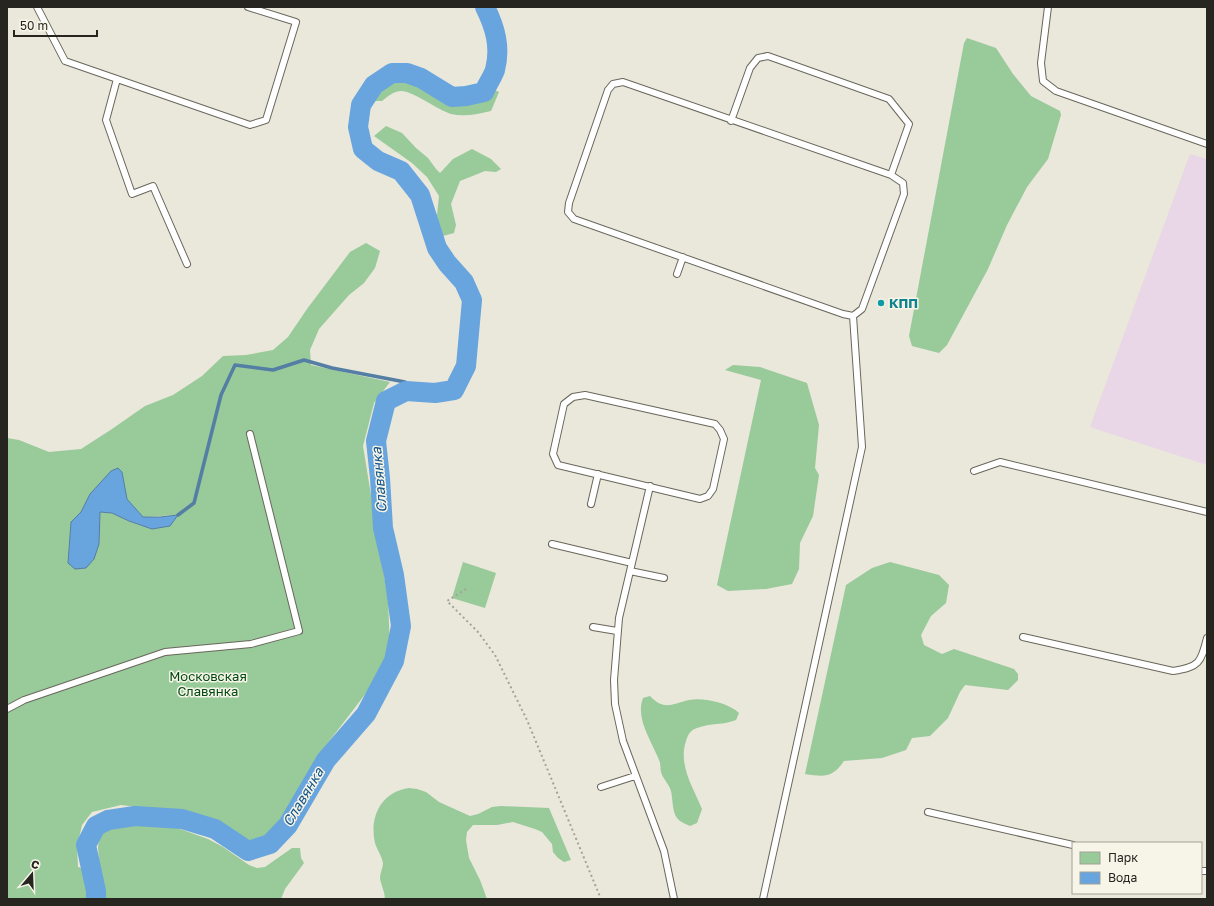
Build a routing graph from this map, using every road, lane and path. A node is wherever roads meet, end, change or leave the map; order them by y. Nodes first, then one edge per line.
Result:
1 (37, 7) edge
2 (248, 7) edge
3 (1048, 7) edge
4 (117, 79) junction
5 (732, 121) junction
6 (1207, 144) edge
7 (891, 175) junction
8 (683, 257) junction
9 (187, 264) dead end
10 (677, 274) dead end
11 (853, 316) junction
12 (250, 434) dead end
13 (974, 471) dead end
14 (598, 474) junction
15 (650, 486) junction
16 (592, 504) dead end
17 (1207, 512) edge
18 (552, 544) dead end
19 (632, 563) junction
20 (630, 571) junction
21 (664, 578) dead end
22 (466, 589) dead end
23 (593, 627) dead end
24 (617, 631) junction
25 (1023, 638) dead end
26 (1207, 640) edge
27 (7, 709) edge
28 (635, 776) junction
29 (601, 787) dead end
30 (928, 812) dead end
31 (1072, 845) edge
32 (601, 899) edge
33 (674, 899) edge
34 (763, 899) edge

1 - 4 lane
2 - 4 lane
3 - 6 lane
4 - 9 lane
5 - 7 lane
5 - 7 lane
5 - 8 lane
7 - 11 lane
8 - 10 lane
8 - 11 lane
11 - 34 lane
12 - 27 lane
13 - 17 lane
14 - 15 lane
14 - 15 lane
14 - 16 lane
15 - 19 lane
18 - 19 lane
19 - 20 lane
20 - 21 lane
20 - 24 lane
22 - 32 path
23 - 24 lane
24 - 28 lane
25 - 26 lane
28 - 29 lane
28 - 33 lane
30 - 31 lane

